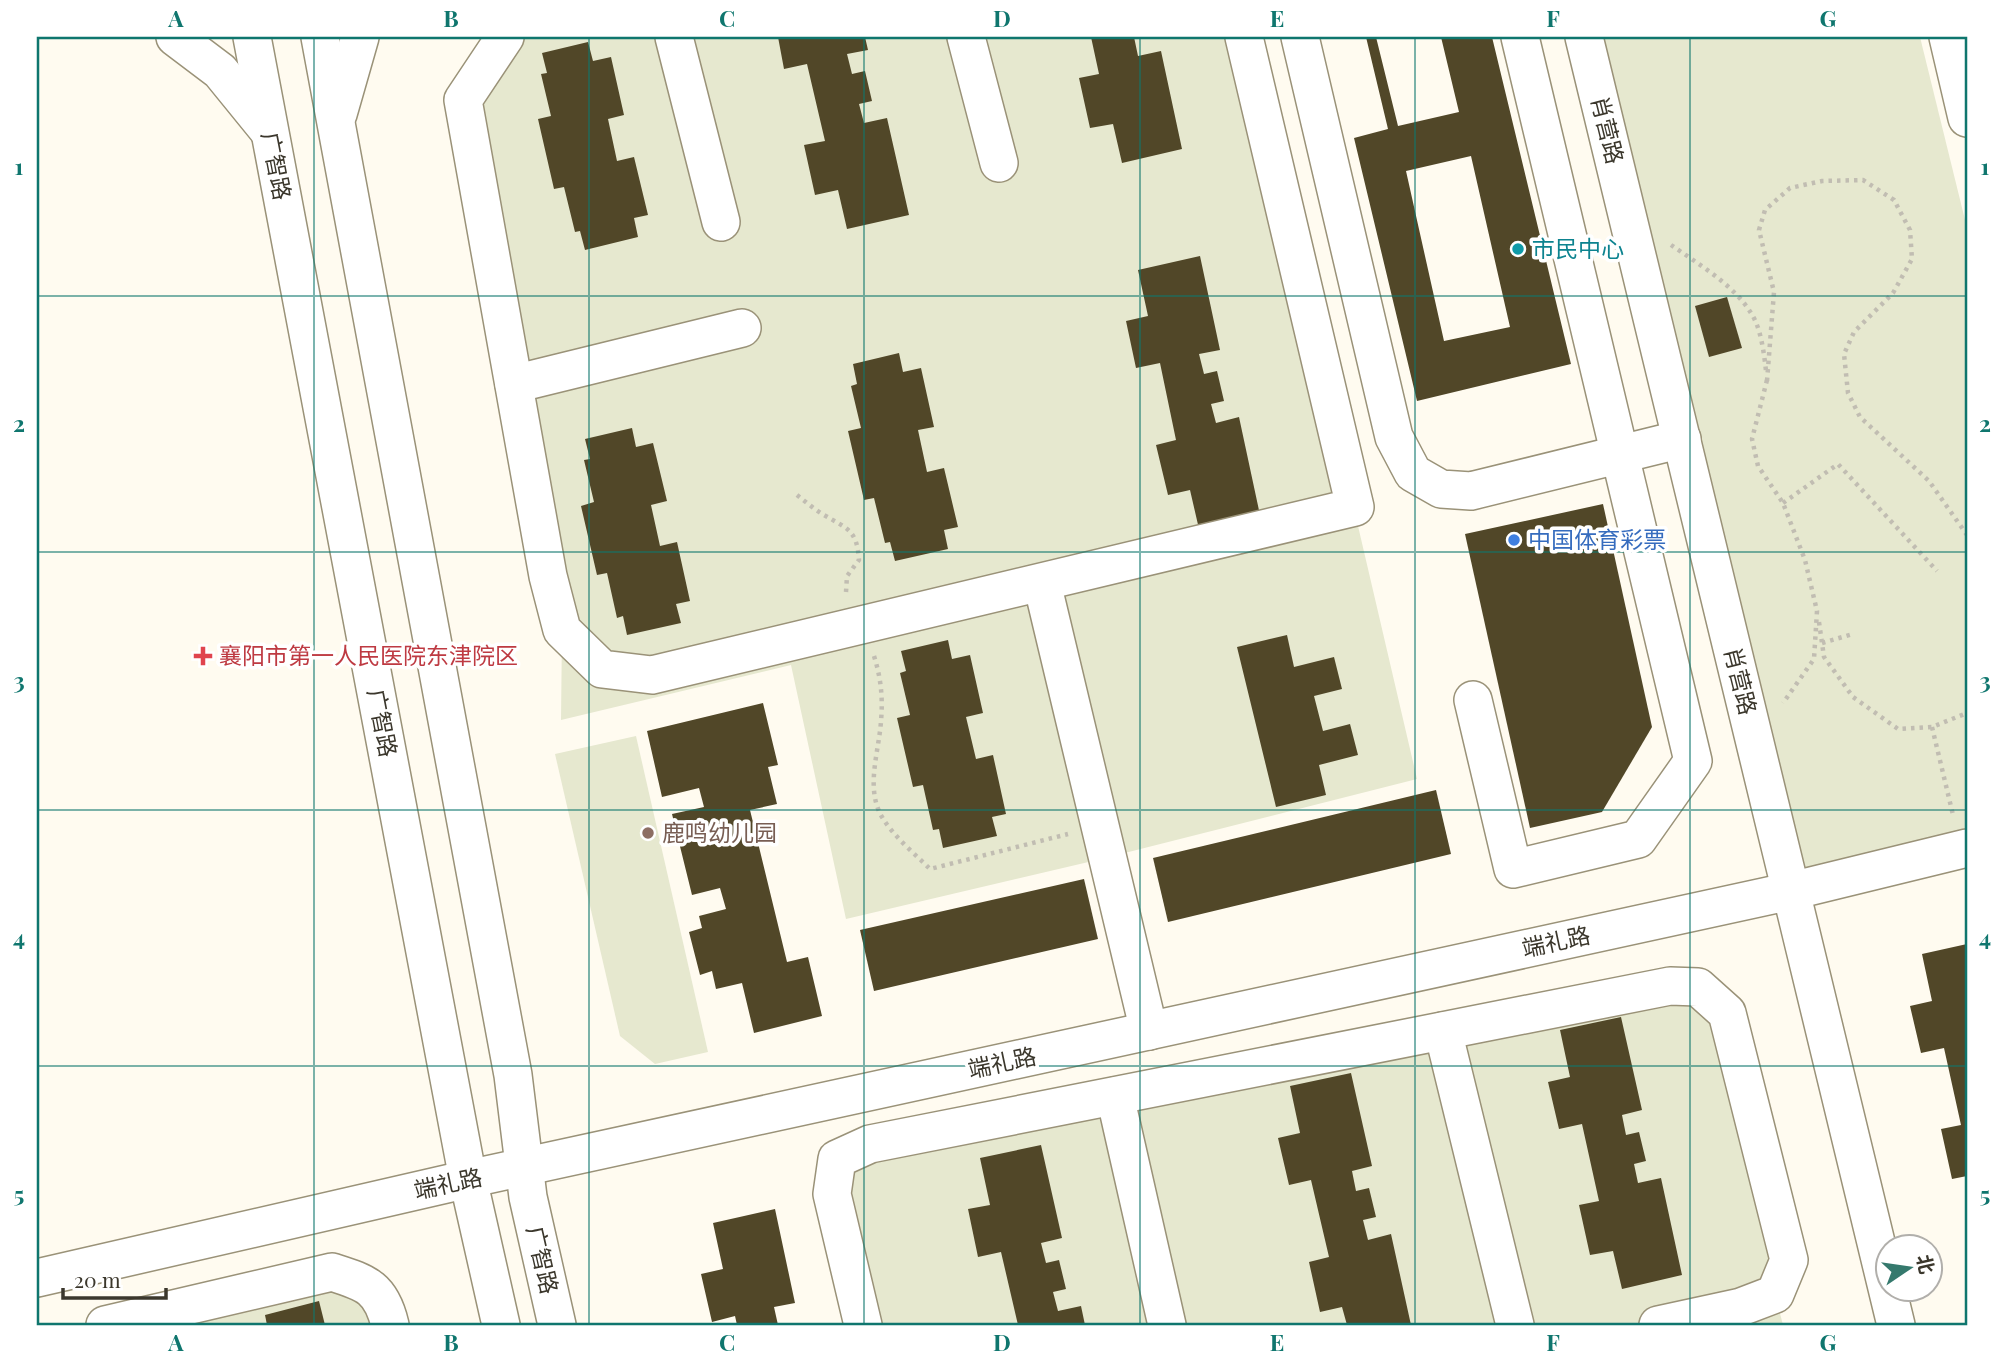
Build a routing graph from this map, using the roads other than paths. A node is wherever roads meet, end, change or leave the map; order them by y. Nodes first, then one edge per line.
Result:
1 (175, 37) edge
2 (252, 37) edge
3 (320, 37) edge
4 (360, 37) edge
5 (505, 37) edge
6 (674, 37) edge
7 (967, 37) edge
8 (1244, 37) edge
9 (1300, 37) edge
10 (1520, 37) edge
11 (1584, 37) edge
12 (1948, 37) edge
13 (1967, 118) edge
14 (336, 122) junction
15 (270, 132) junction
16 (999, 163) dead end
17 (722, 222) dead end
18 (743, 328) dead end
19 (514, 384) junction
20 (1682, 439) junction
21 (1619, 454) junction
22 (1042, 583) junction
23 (1473, 700) dead end
24 (1964, 849) edge
25 (1791, 891) junction
26 (1149, 1031) junction
27 (1443, 1031) junction
28 (1115, 1096) junction
29 (525, 1168) junction
30 (468, 1179) junction
31 (37, 1278) edge
32 (1779, 1310) edge
33 (188, 1316) edge
34 (105, 1325) edge
35 (390, 1325) edge
36 (501, 1325) edge
37 (557, 1325) edge
38 (863, 1325) edge
39 (1167, 1325) edge
40 (1515, 1325) edge
41 (1658, 1325) edge
42 (1896, 1325) edge

1 - 15 street
2 - 15 street, 广智路
3 - 14 street, 广智路
4 - 14 street
5 - 19 street
6 - 17 street
7 - 16 street
8 - 22 street
9 - 21 street
10 - 21 street
11 - 20 street, 肖营路
12 - 13 street
14 - 29 street, 广智路
15 - 30 street, 广智路
18 - 19 street
19 - 22 street
20 - 21 street
20 - 25 street, 肖营路
21 - 23 street
22 - 26 street
24 - 25 street, 端礼路
25 - 26 street, 端礼路
25 - 42 street, 肖营路
26 - 29 street, 端礼路
27 - 28 street
27 - 32 street
27 - 40 street
28 - 38 street
28 - 39 street
29 - 30 street, 端礼路
29 - 37 street, 广智路
30 - 31 street, 端礼路
30 - 36 street, 广智路
32 - 41 street
33 - 34 street
33 - 35 street

